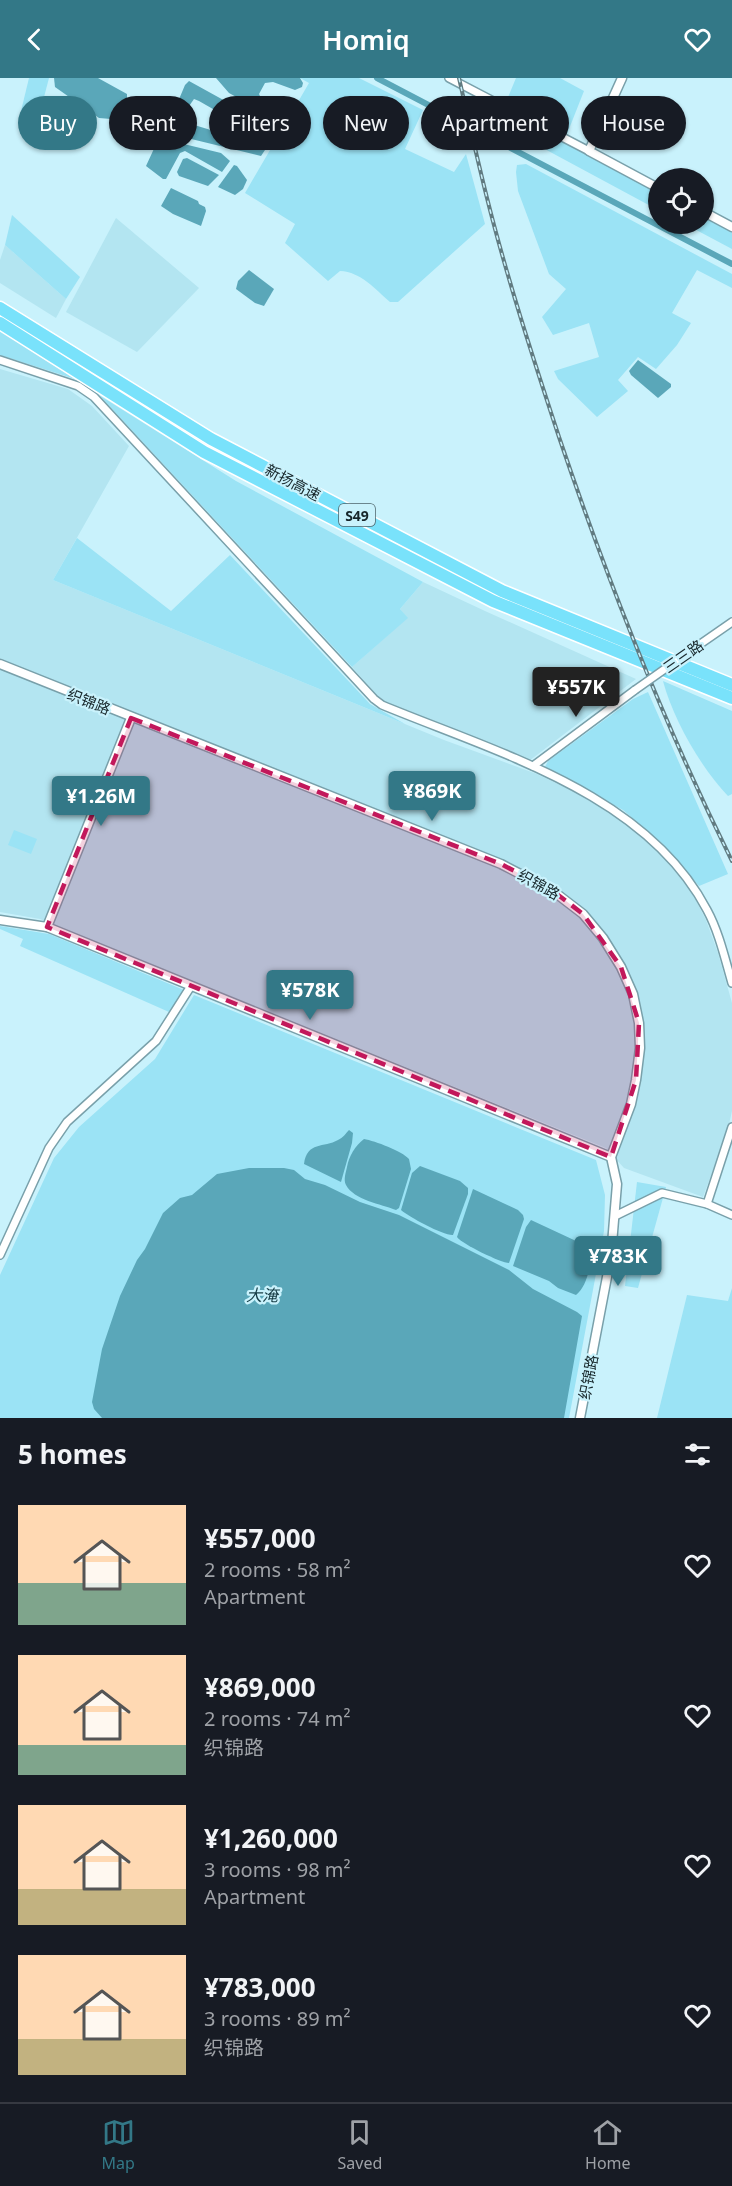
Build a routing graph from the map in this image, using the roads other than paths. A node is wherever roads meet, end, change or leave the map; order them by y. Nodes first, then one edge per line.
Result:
1 (449, 78) edge
2 (622, 78) edge
3 (589, 151) junction
4 (648, 183) edge
5 (714, 217) edge
6 (732, 227) edge
7 (0, 308) edge
8 (0, 323) edge
9 (0, 360) edge
10 (732, 622) edge
11 (0, 664) edge
12 (732, 686) edge
13 (732, 698) edge
14 (132, 718) junction
15 (533, 766) junction
16 (0, 920) edge
17 (46, 927) junction
18 (732, 983) edge
19 (191, 986) junction
20 (732, 1127) edge
21 (611, 1157) junction
22 (706, 1204) junction
23 (732, 1215) edge
24 (615, 1216) junction
25 (0, 1255) edge
26 (580, 1418) edge

1 - 3 street
2 - 3 street
3 - 4 street
5 - 6 street
7 - 12 highway, 新扬高速 / S49
8 - 13 highway, 新扬高速 / S49
9 - 15 street
10 - 15 street, 三三路, bridge
11 - 14 street, 织锦路
14 - 17 street
14 - 21 street, 织锦路
15 - 18 street
16 - 17 street
17 - 19 street
19 - 21 street
19 - 25 street
20 - 22 street
21 - 24 street, 织锦路
22 - 23 street
22 - 24 street
24 - 26 street, 织锦路

